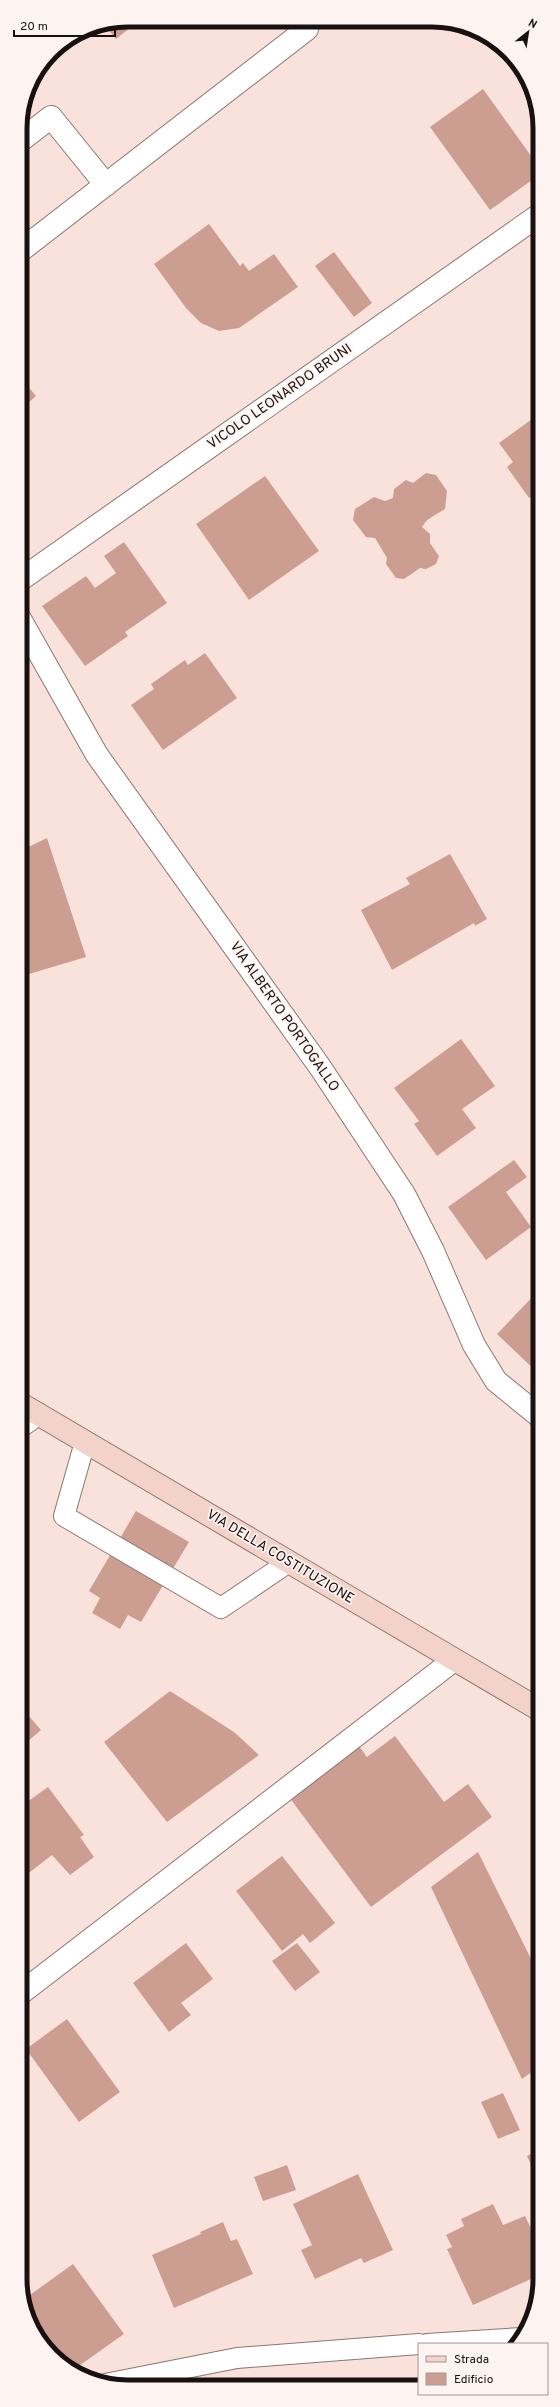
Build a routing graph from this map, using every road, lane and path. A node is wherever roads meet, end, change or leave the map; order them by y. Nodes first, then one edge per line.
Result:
1 (308, 29) dead end
2 (27, 136) edge
3 (106, 185) junction
4 (533, 219) edge
5 (27, 245) edge
6 (27, 575) edge
7 (27, 631) edge
8 (533, 1410) edge
9 (27, 1415) edge
10 (85, 1442) junction
11 (289, 1562) junction
12 (454, 1660) junction
13 (533, 1706) edge
14 (27, 1988) edge
15 (514, 2338) edge
16 (442, 2343) edge
17 (418, 2344) edge
18 (126, 2380) edge

1 - 3 street
2 - 3 street
3 - 5 street
4 - 6 street, VICOLO LEONARDO BRUNI
7 - 8 street, VIA ALBERTO PORTOGALLO
9 - 10 main road, VIA DELLA COSTITUZIONE
10 - 11 main road, VIA DELLA COSTITUZIONE
10 - 11 lane
11 - 12 main road, VIA DELLA COSTITUZIONE
12 - 13 main road, VIA DELLA COSTITUZIONE
12 - 14 street
15 - 16 lane
17 - 18 lane

